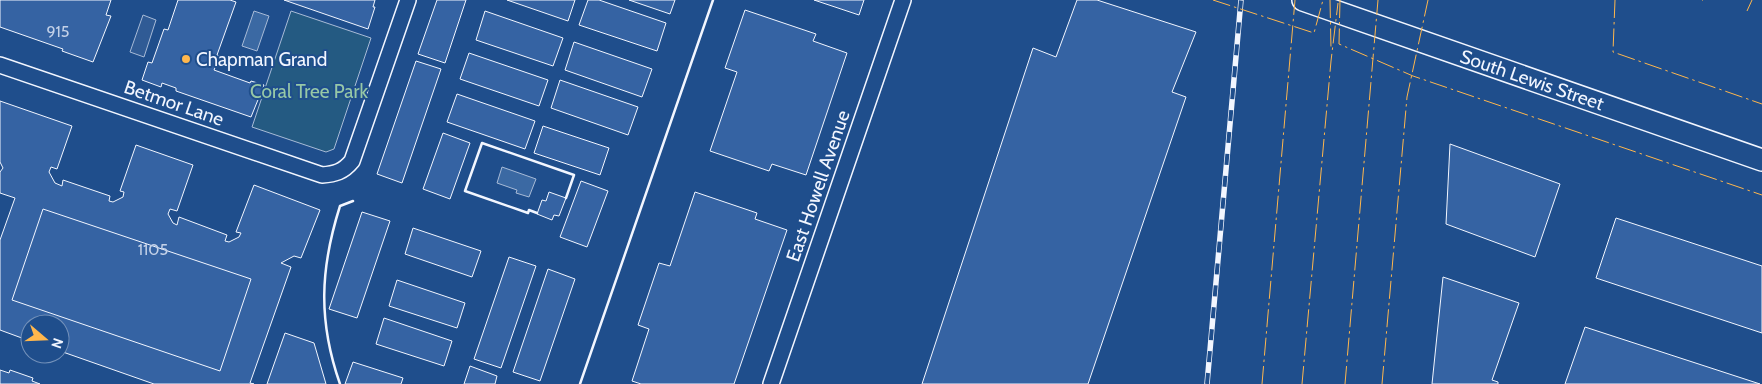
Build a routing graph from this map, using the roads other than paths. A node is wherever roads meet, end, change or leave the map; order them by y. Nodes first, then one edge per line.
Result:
1 (408, 0) edge
2 (903, 0) edge
3 (1303, 0) edge
4 (0, 66) edge
5 (1762, 160) edge
6 (771, 384) edge

1 - 4 street, Betmor Lane
2 - 6 street, East Howell Avenue
3 - 5 main road, South Lewis Street

